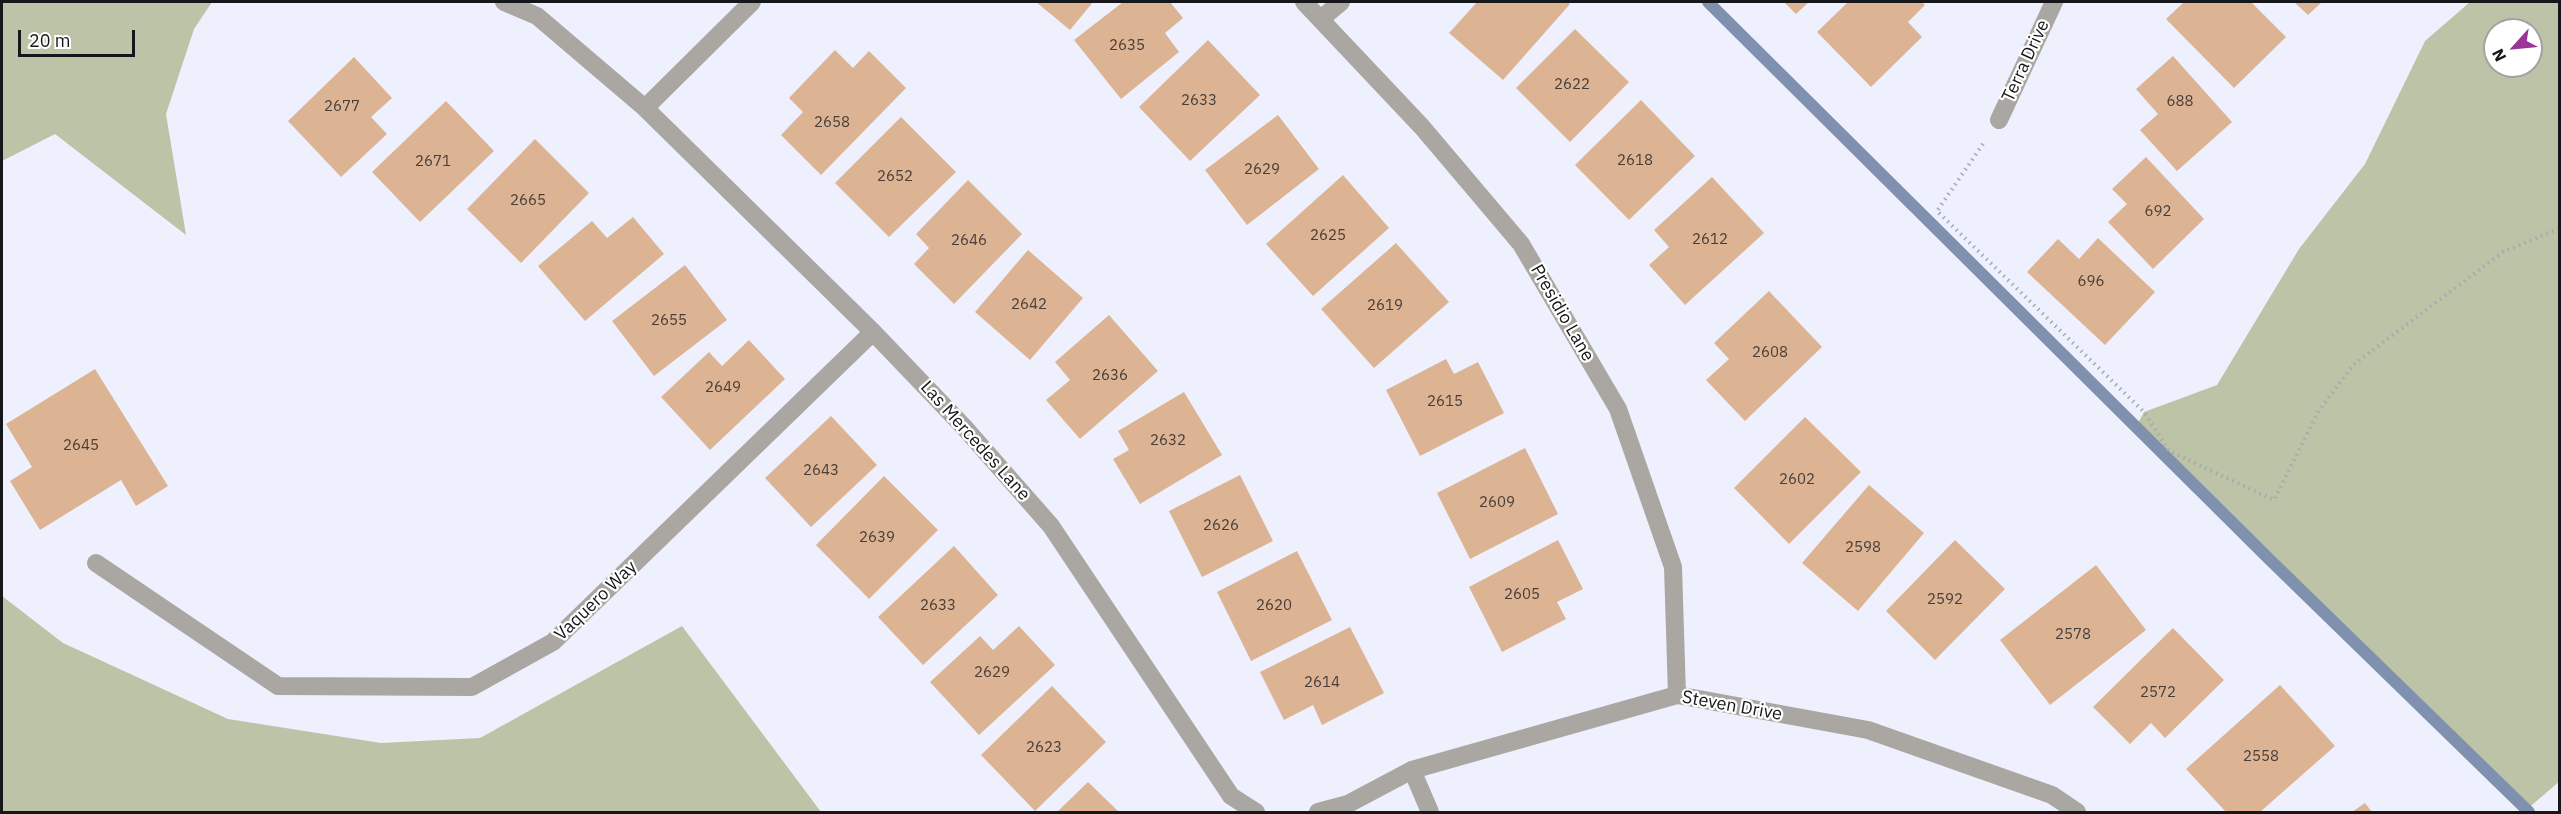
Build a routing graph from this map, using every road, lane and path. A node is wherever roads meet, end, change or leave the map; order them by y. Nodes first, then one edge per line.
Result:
1 (504, 2) edge
2 (752, 2) edge
3 (1304, 2) edge
4 (1341, 2) edge
5 (2054, 2) edge
6 (1322, 18) junction
7 (645, 108) junction
8 (1999, 120) joint
9 (2559, 228) edge
10 (873, 332) junction
11 (96, 563) dead end
12 (1677, 695) junction
13 (1412, 770) junction
14 (1256, 813) edge
15 (1318, 813) edge
16 (1430, 813) edge
17 (2077, 813) edge

1 - 7 street, Las Mercedes Lane
2 - 7 street
3 - 6 street, Presidio Lane
4 - 6 street
5 - 8 street, Terra Drive
6 - 12 street, Presidio Lane
7 - 10 street, Las Mercedes Lane
8 - 9 path
10 - 11 street, Vaquero Way
10 - 14 street, Las Mercedes Lane
12 - 13 street, Steven Drive
12 - 17 street, Steven Drive
13 - 15 street, Steven Drive
13 - 16 street

